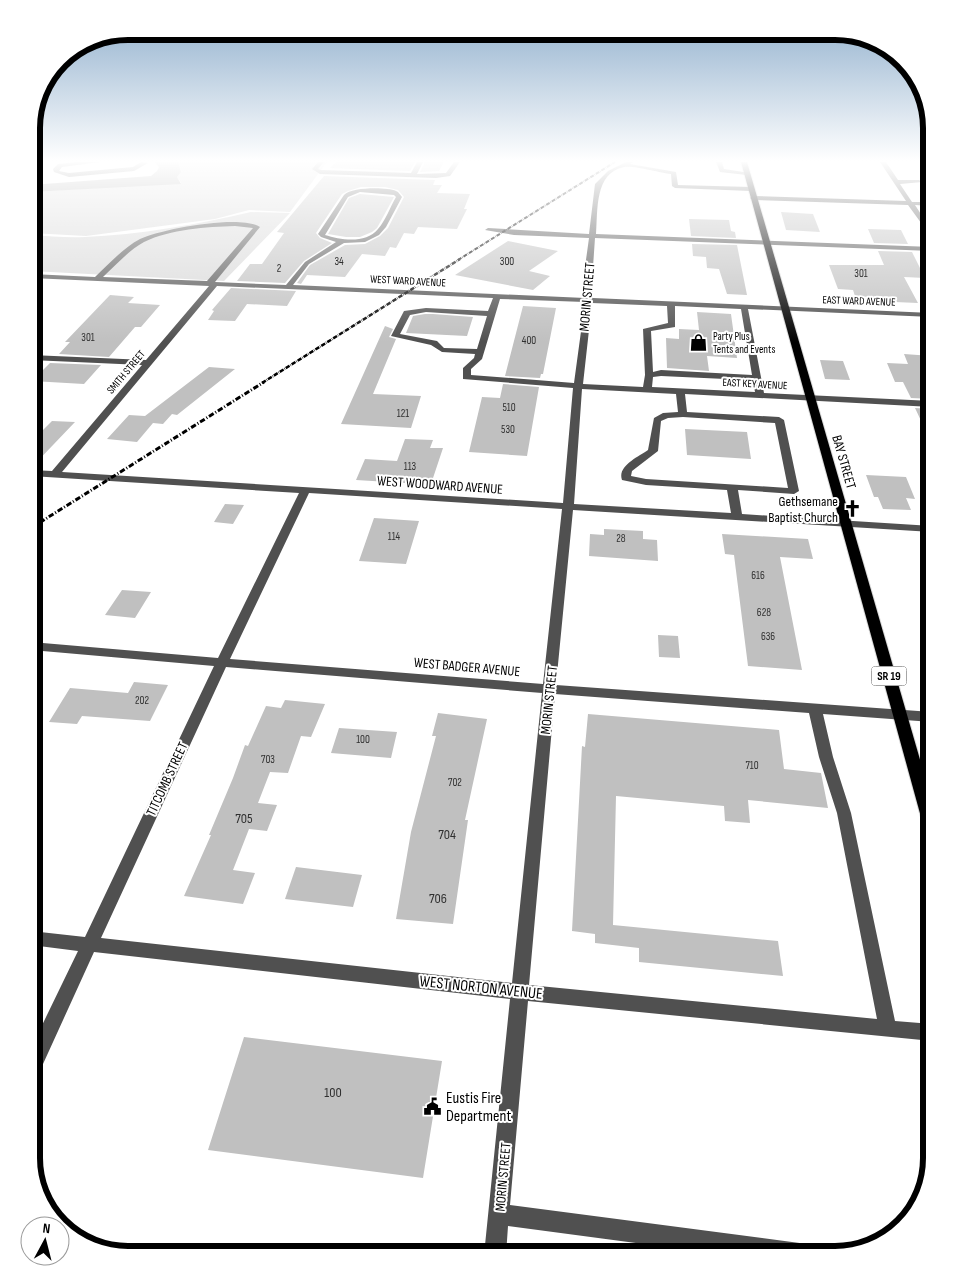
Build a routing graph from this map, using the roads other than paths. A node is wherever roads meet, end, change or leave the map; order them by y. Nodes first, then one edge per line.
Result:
1 (248, 222) edge
2 (248, 222) edge
3 (329, 222) edge
4 (384, 222) edge
5 (594, 222) edge
6 (760, 222) edge
7 (488, 230) dead end
8 (592, 236) junction
9 (342, 241) junction
10 (766, 243) junction
11 (923, 249) edge
12 (40, 276) edge
13 (97, 279) junction
14 (212, 284) junction
15 (288, 287) junction
16 (497, 296) junction
17 (589, 300) junction
18 (670, 304) junction
19 (744, 307) junction
20 (784, 309) junction
21 (492, 314) junction
22 (923, 315) edge
23 (480, 352) junction
24 (40, 357) edge
25 (147, 363) junction
26 (649, 375) junction
27 (757, 380) junction
28 (578, 386) junction
29 (647, 390) junction
30 (680, 392) junction
31 (760, 396) junction
32 (810, 398) junction
33 (923, 404) edge
34 (683, 414) junction
35 (40, 473) edge
36 (54, 474) junction
37 (732, 487) junction
38 (305, 490) junction
39 (568, 506) junction
40 (737, 517) junction
41 (846, 523) junction
42 (923, 528) edge
43 (40, 647) edge
44 (222, 662) junction
45 (550, 690) junction
46 (815, 709) junction
47 (900, 715) junction
48 (923, 717) edge
49 (923, 796) edge
50 (40, 939) edge
51 (90, 945) junction
52 (519, 992) junction
53 (888, 1029) junction
54 (923, 1032) edge
55 (40, 1050) edge
56 (500, 1214) junction
57 (496, 1246) edge
58 (740, 1246) edge

1 - 13 street, SMITH STREET
2 - 14 street, SMITH STREET
3 - 9 street
4 - 9 street
5 - 8 street, MORIN STREET
6 - 10 main road, BAY STREET / SR 19
7 - 8 street
8 - 10 street
8 - 17 street, MORIN STREET
9 - 15 street
10 - 11 street
10 - 20 main road, BAY STREET / SR 19
12 - 13 street, WEST WARD AVENUE
13 - 14 street, WEST WARD AVENUE
14 - 15 street, WEST WARD AVENUE
14 - 25 street, SMITH STREET
15 - 16 street, WEST WARD AVENUE
16 - 17 street, WEST WARD AVENUE
16 - 21 street
17 - 18 street, WEST WARD AVENUE
17 - 28 street, MORIN STREET
18 - 19 street, WEST WARD AVENUE
18 - 26 street
19 - 20 street, WEST WARD AVENUE
19 - 27 street
20 - 22 street, EAST WARD AVENUE
20 - 32 main road, BAY STREET / SR 19
21 - 23 street
21 - 23 street
23 - 28 street, EAST KEY AVENUE
24 - 25 street
25 - 36 street, SMITH STREET
26 - 27 street
26 - 29 street
27 - 31 street
28 - 29 street, EAST KEY AVENUE
28 - 39 street, MORIN STREET
29 - 30 street, EAST KEY AVENUE
30 - 31 street, EAST KEY AVENUE
30 - 34 street
31 - 32 street, EAST KEY AVENUE
32 - 33 street, EAST KEY AVENUE
32 - 41 main road, BAY STREET / SR 19
34 - 37 street
34 - 37 street
35 - 36 street, WEST WOODWARD AVENUE
36 - 38 street, WEST WOODWARD AVENUE
37 - 40 street
38 - 39 street, WEST WOODWARD AVENUE
38 - 44 street, TITCOMB STREET
39 - 40 street, WEST WOODWARD AVENUE
39 - 45 street, MORIN STREET
40 - 41 street, WEST WOODWARD AVENUE
41 - 42 street, WEST WOODWARD AVENUE
41 - 47 main road, BAY STREET / SR 19
43 - 44 street, WEST BADGER AVENUE
44 - 45 street, WEST BADGER AVENUE
44 - 51 street, TITCOMB STREET
45 - 46 street, WEST BADGER AVENUE
45 - 52 street, MORIN STREET
46 - 47 street, WEST BADGER AVENUE
46 - 53 street
47 - 48 street, WEST BADGER AVENUE
47 - 49 main road, BAY STREET / SR 19
50 - 51 street, WEST NORTON AVENUE
51 - 52 street, WEST NORTON AVENUE
51 - 55 street, TITCOMB STREET
52 - 53 street, WEST NORTON AVENUE
52 - 56 street, MORIN STREET
53 - 54 street, WEST NORTON AVENUE
56 - 57 street, MORIN STREET
56 - 58 street

